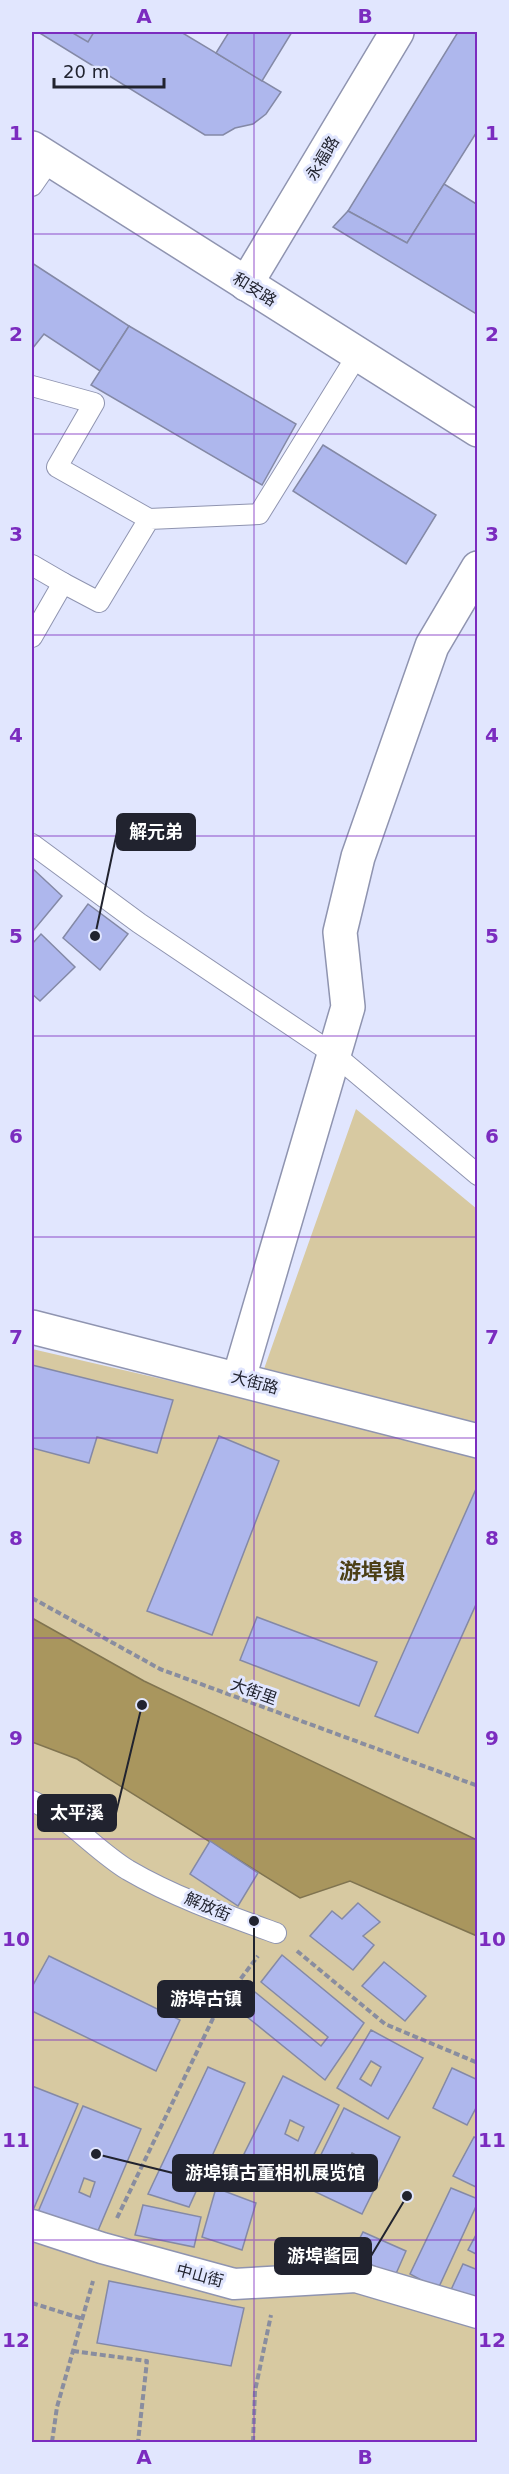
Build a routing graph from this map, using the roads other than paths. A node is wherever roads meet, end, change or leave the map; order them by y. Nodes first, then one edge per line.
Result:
1 (397, 32) edge
2 (41, 154) edge
3 (32, 186) edge
4 (246, 284) junction
5 (358, 354) junction
6 (32, 386) edge
7 (477, 430) edge
8 (149, 519) junction
9 (32, 565) edge
10 (477, 568) edge
11 (63, 583) junction
12 (32, 637) edge
13 (32, 844) edge
14 (335, 1054) junction
15 (477, 1175) edge
16 (32, 1327) edge
17 (239, 1378) junction
18 (477, 1441) edge
19 (32, 1801) edge
20 (276, 1933) road end
21 (32, 2225) edge
22 (477, 2313) edge

1 - 4 street, 永福路
2 - 3 lane
2 - 4 street, 和安路
4 - 5 street, 和安路
5 - 7 street, 和安路
5 - 8 lane
6 - 8 lane
8 - 11 lane
9 - 11 lane
10 - 14 street
11 - 12 lane
13 - 14 lane
14 - 15 lane
14 - 17 street
16 - 17 street, 大街路
17 - 18 street, 大街路
19 - 20 lane, 解放街
21 - 22 street, 中山街

